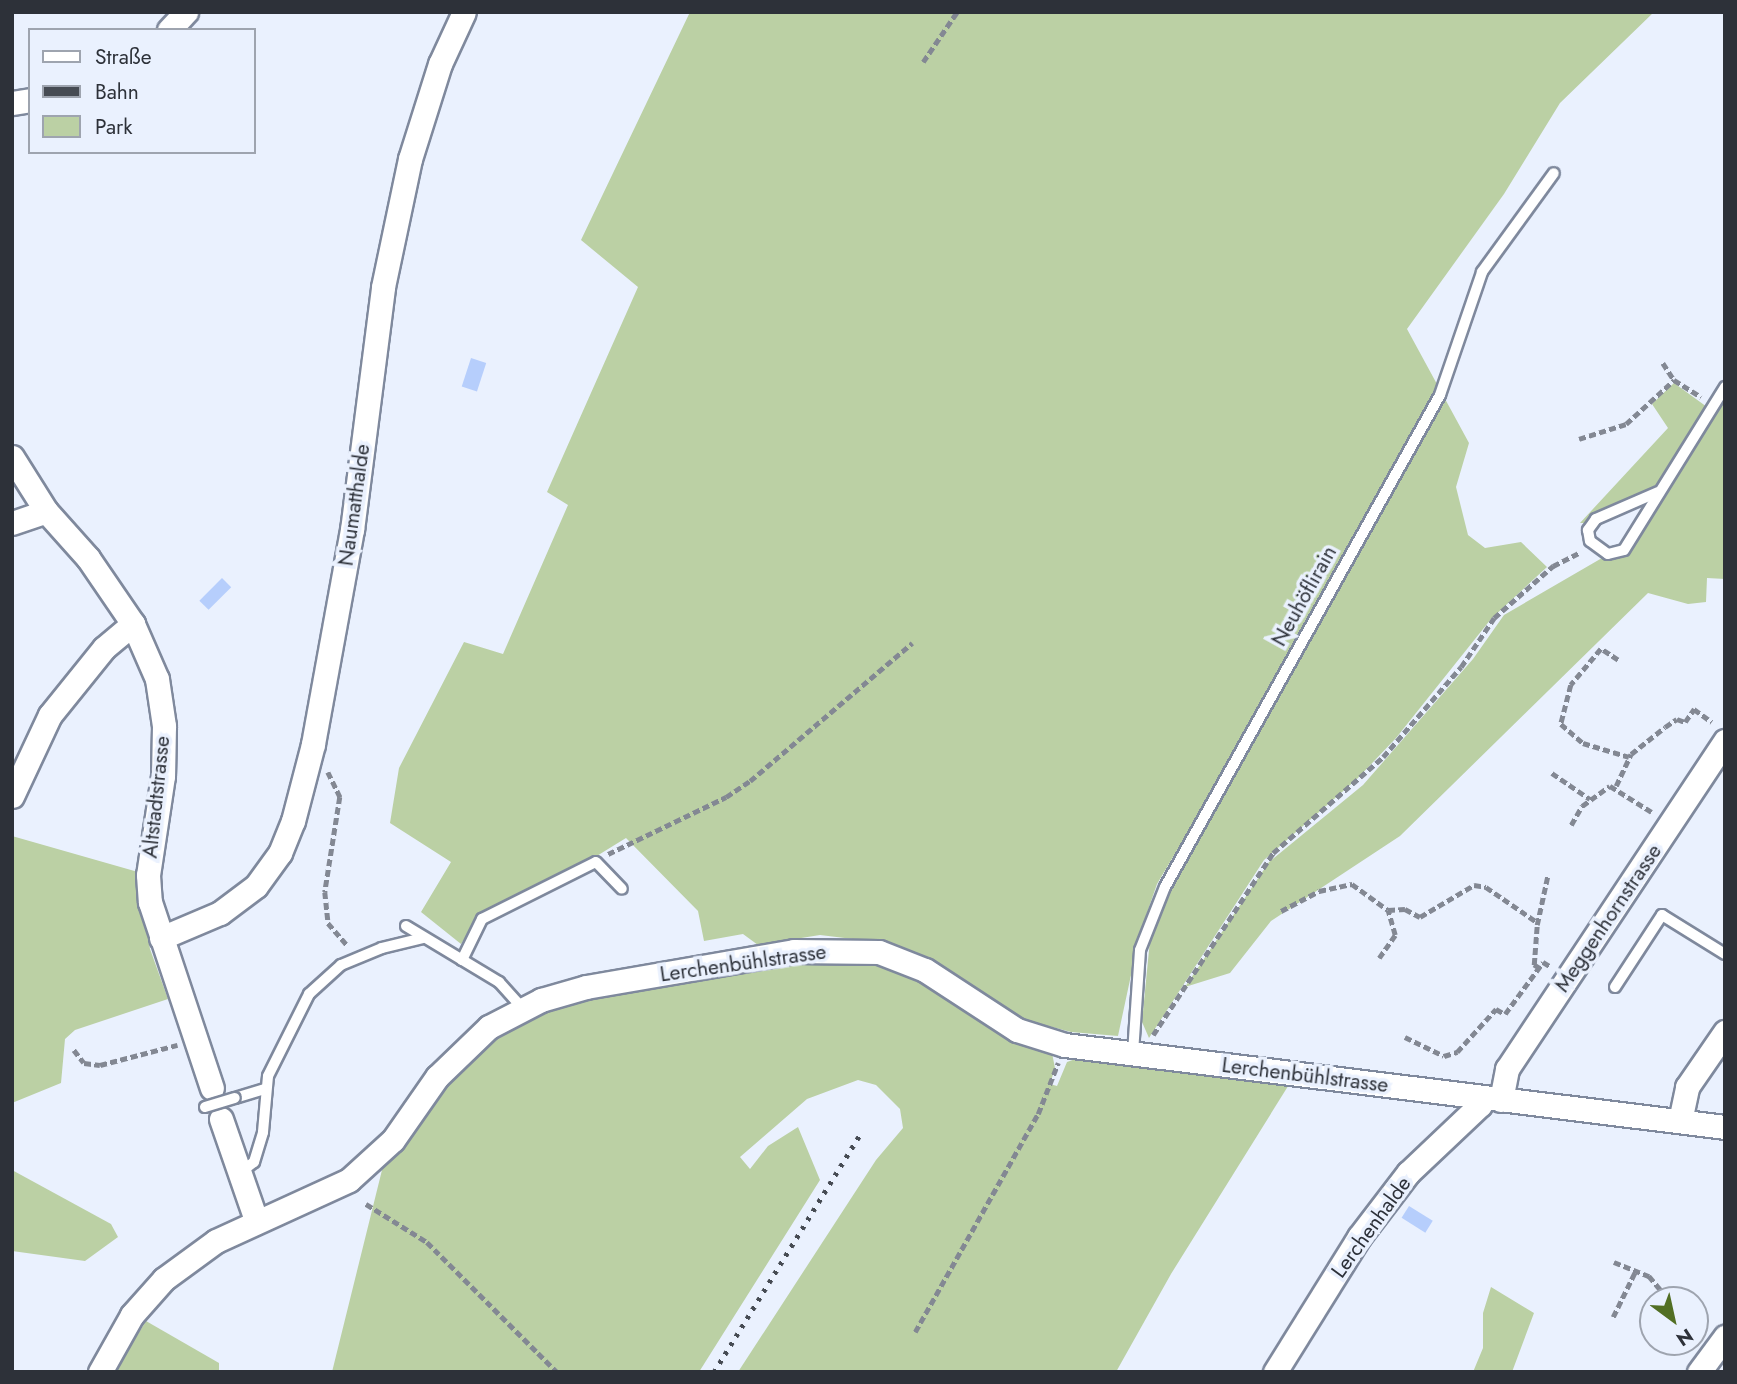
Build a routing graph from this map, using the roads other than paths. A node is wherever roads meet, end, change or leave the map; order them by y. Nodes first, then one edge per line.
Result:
1 (186, 12) edge
2 (464, 12) edge
3 (171, 28) edge
4 (1553, 173) dead end
5 (1725, 387) edge
6 (12, 457) edge
7 (1658, 492) junction
8 (46, 511) junction
9 (12, 523) edge
10 (133, 624) junction
11 (1718, 732) edge
12 (12, 796) edge
13 (622, 889) dead end
14 (406, 926) dead end
15 (160, 938) junction
16 (423, 938) junction
17 (1725, 954) edge
18 (462, 960) junction
19 (1615, 987) dead end
20 (523, 1009) junction
21 (1725, 1032) edge
22 (1141, 1049) junction
23 (265, 1089) junction
24 (1491, 1098) junction
25 (213, 1105) junction
26 (1680, 1121) junction
27 (1725, 1127) edge
28 (238, 1174) junction
29 (256, 1220) junction
30 (1725, 1337) edge
31 (100, 1372) edge
32 (1275, 1372) edge
33 (1699, 1372) edge

1 - 3 street
2 - 15 street, Naumatthalde
4 - 22 lane, Neuhöflirain
5 - 7 lane
6 - 8 street, Altstadtstrasse
7 - 7 lane
8 - 9 street
8 - 10 street, Altstadtstrasse
10 - 12 street
10 - 15 street, Altstadtstrasse
11 - 24 street, Meggenhornstrasse
13 - 18 lane
14 - 16 lane
15 - 25 street, Altstadtstrasse
16 - 18 lane
16 - 23 lane
17 - 19 lane
18 - 20 lane
20 - 22 street, Lerchenbühlstrasse
20 - 29 street, Lerchenbühlstrasse
21 - 26 street
22 - 24 street, Lerchenbühlstrasse
23 - 25 lane, bridge
23 - 28 lane
24 - 26 street, Lerchenbühlstrasse
24 - 32 street, Lerchenhalde
25 - 28 street, Altstadtstrasse
26 - 27 street, Lerchenbühlstrasse
28 - 29 street, Altstadtstrasse
29 - 31 street, Lerchenbühlstrasse
30 - 33 street

